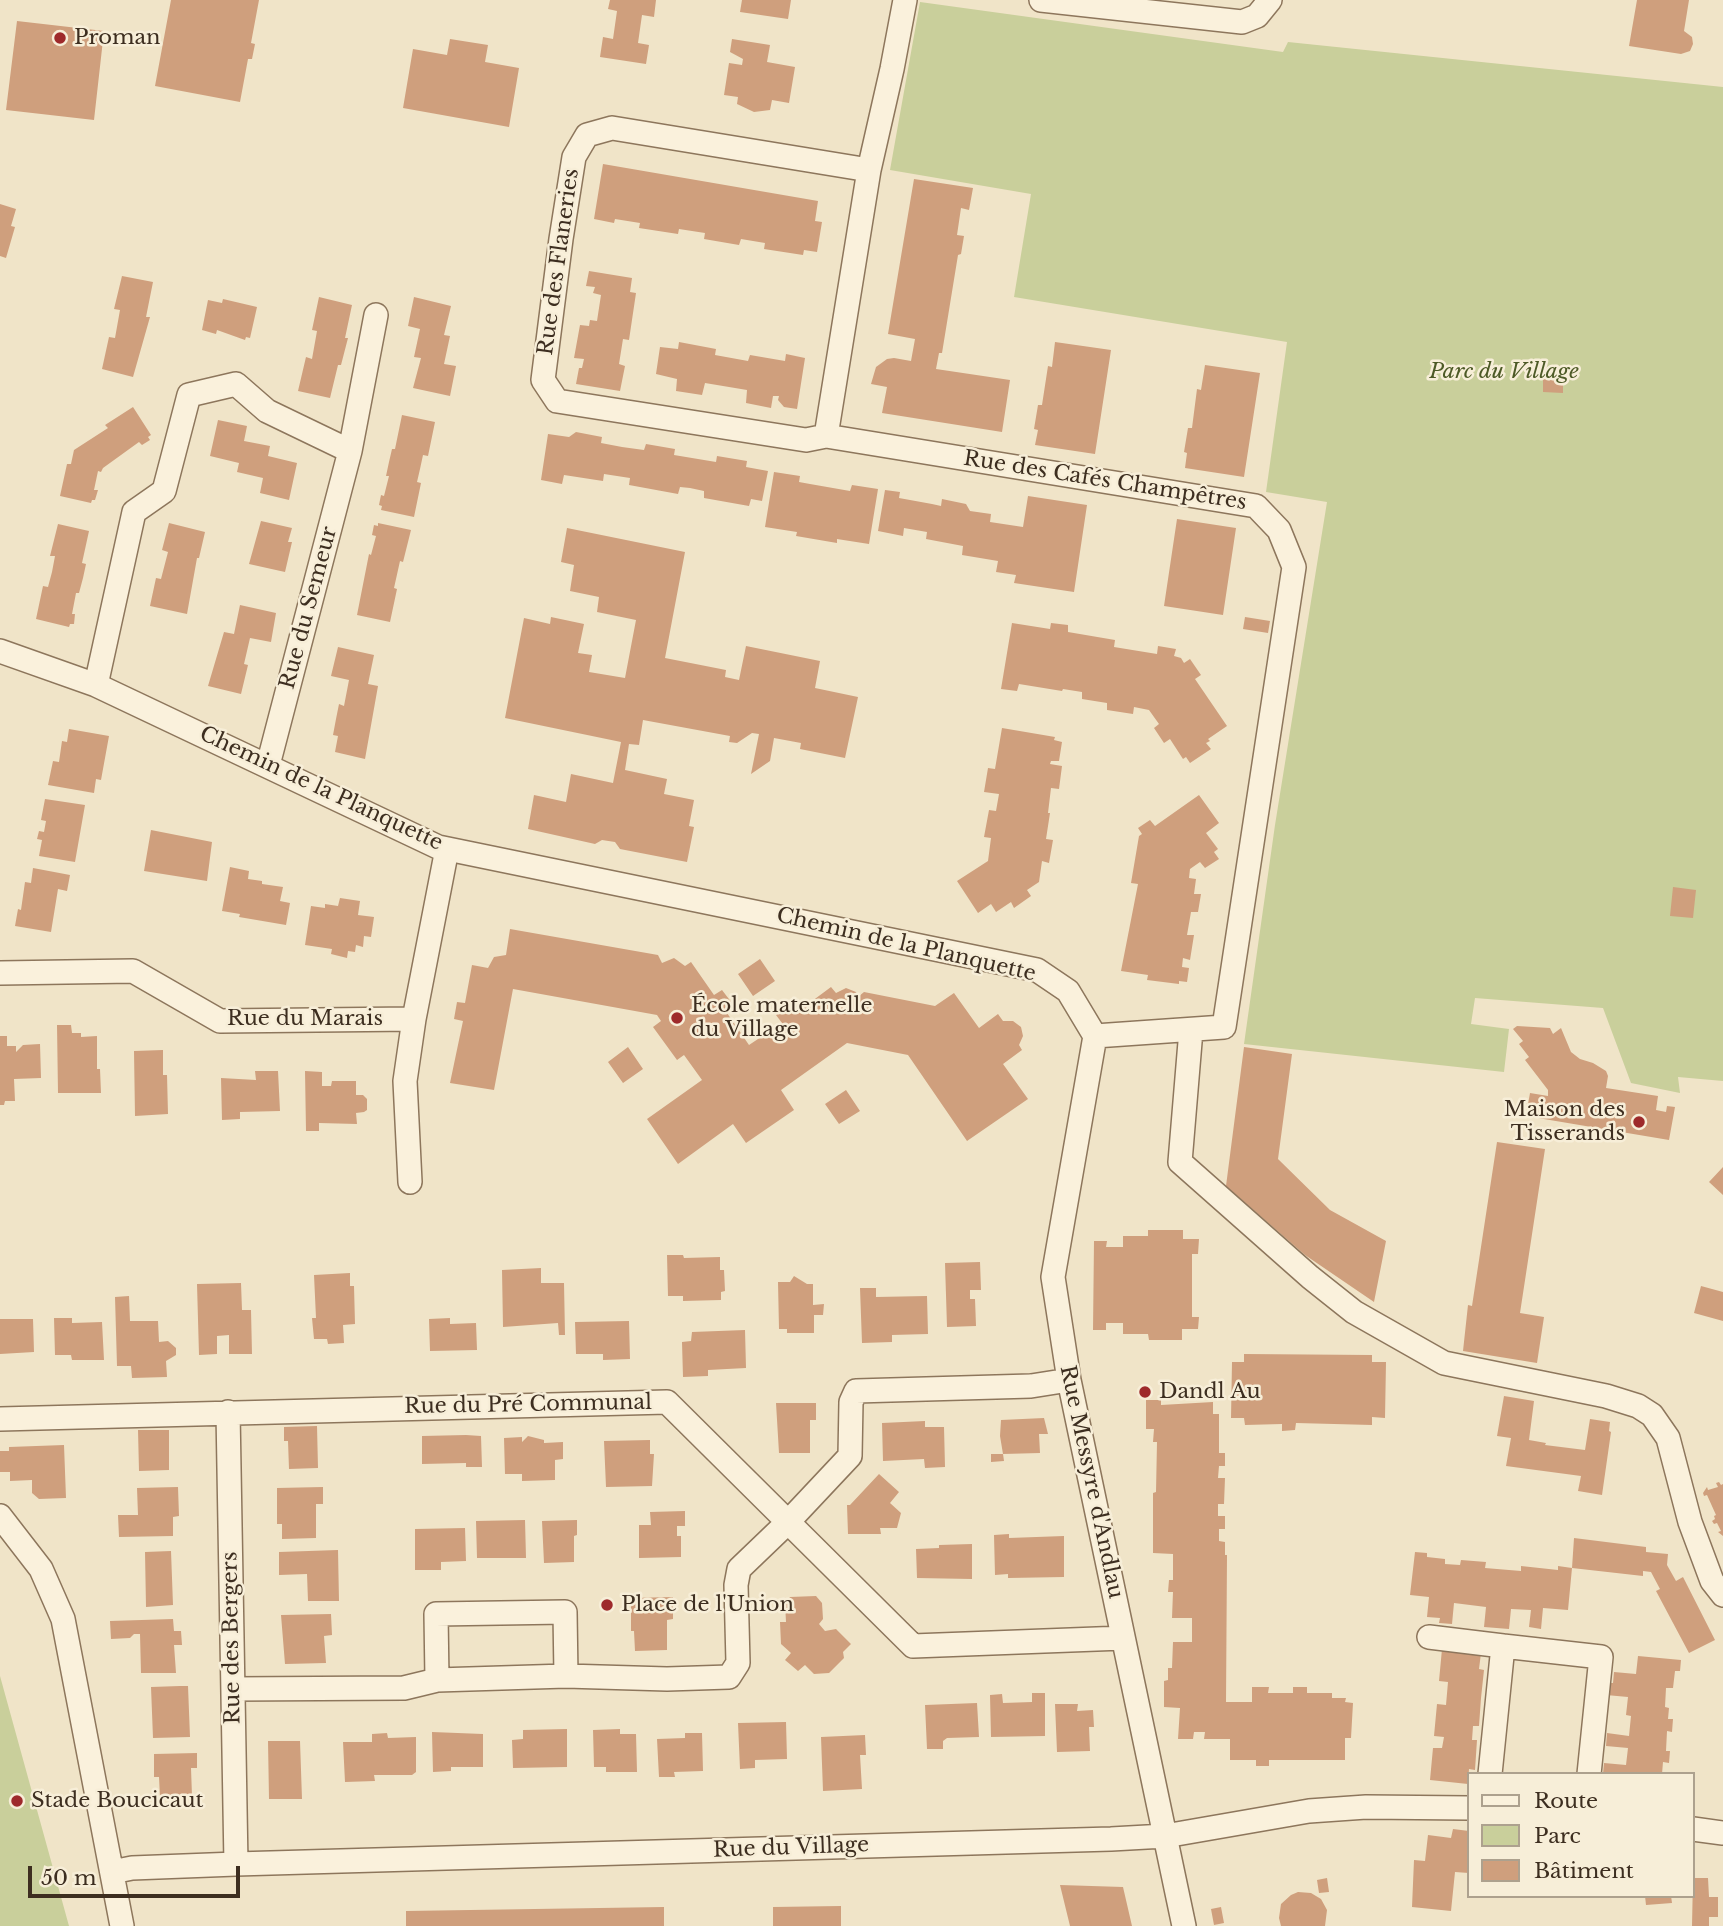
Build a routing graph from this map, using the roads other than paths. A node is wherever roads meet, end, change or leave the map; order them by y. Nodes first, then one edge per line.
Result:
1 (905, 0) edge
2 (1041, 0) edge
3 (1270, 0) edge
4 (869, 170) junction
5 (376, 315) dead end
6 (826, 436) junction
7 (350, 451) junction
8 (0, 651) edge
9 (96, 685) junction
10 (268, 765) junction
11 (447, 849) junction
12 (0, 973) edge
13 (414, 1019) junction
14 (1191, 1030) junction
15 (1095, 1036) junction
16 (410, 1182) dead end
17 (1069, 1380) junction
18 (228, 1412) junction
19 (0, 1419) edge
20 (0, 1516) edge
21 (788, 1522) junction
22 (1723, 1595) edge
23 (1429, 1637) dead end
24 (1124, 1638) junction
25 (1503, 1646) junction
26 (566, 1676) junction
27 (437, 1680) junction
28 (233, 1689) junction
29 (1490, 1772) edge
30 (1589, 1772) edge
31 (1468, 1808) edge
32 (1695, 1829) edge
33 (1723, 1833) edge
34 (1165, 1836) junction
35 (236, 1864) junction
36 (112, 1872) junction
37 (122, 1926) edge
38 (1184, 1926) edge

1 - 4 street
2 - 3 street
4 - 6 street
4 - 6 street, Rue des Flaneries
5 - 7 street, Rue du Semeur
6 - 14 street, Rue des Cafés Champêtres
7 - 9 street
7 - 10 street, Rue du Semeur
8 - 9 street, Chemin de la Planquette
9 - 10 street, Chemin de la Planquette
10 - 11 street, Chemin de la Planquette
11 - 13 street
11 - 15 street, Chemin de la Planquette
12 - 13 street, Rue du Marais
13 - 16 street
14 - 15 street
14 - 22 street
15 - 17 street, Rue Messyre d'Andlau
17 - 21 street
17 - 24 street, Rue Messyre d'Andlau
18 - 19 street, Rue du Pré Communal
18 - 21 street, Rue du Pré Communal
18 - 28 street, Rue des Bergers
20 - 36 street
21 - 24 street, Rue du Pré Communal
21 - 26 street
23 - 25 street
24 - 34 street, Rue Messyre d'Andlau
25 - 29 street
25 - 30 street
26 - 27 street
26 - 27 street
27 - 28 street
28 - 35 street, Rue des Bergers
31 - 34 street, Rue du Village
32 - 33 street
34 - 35 street, Rue du Village
34 - 38 street, Rue Messyre d'Andlau
35 - 36 street, Rue du Village
36 - 37 street

